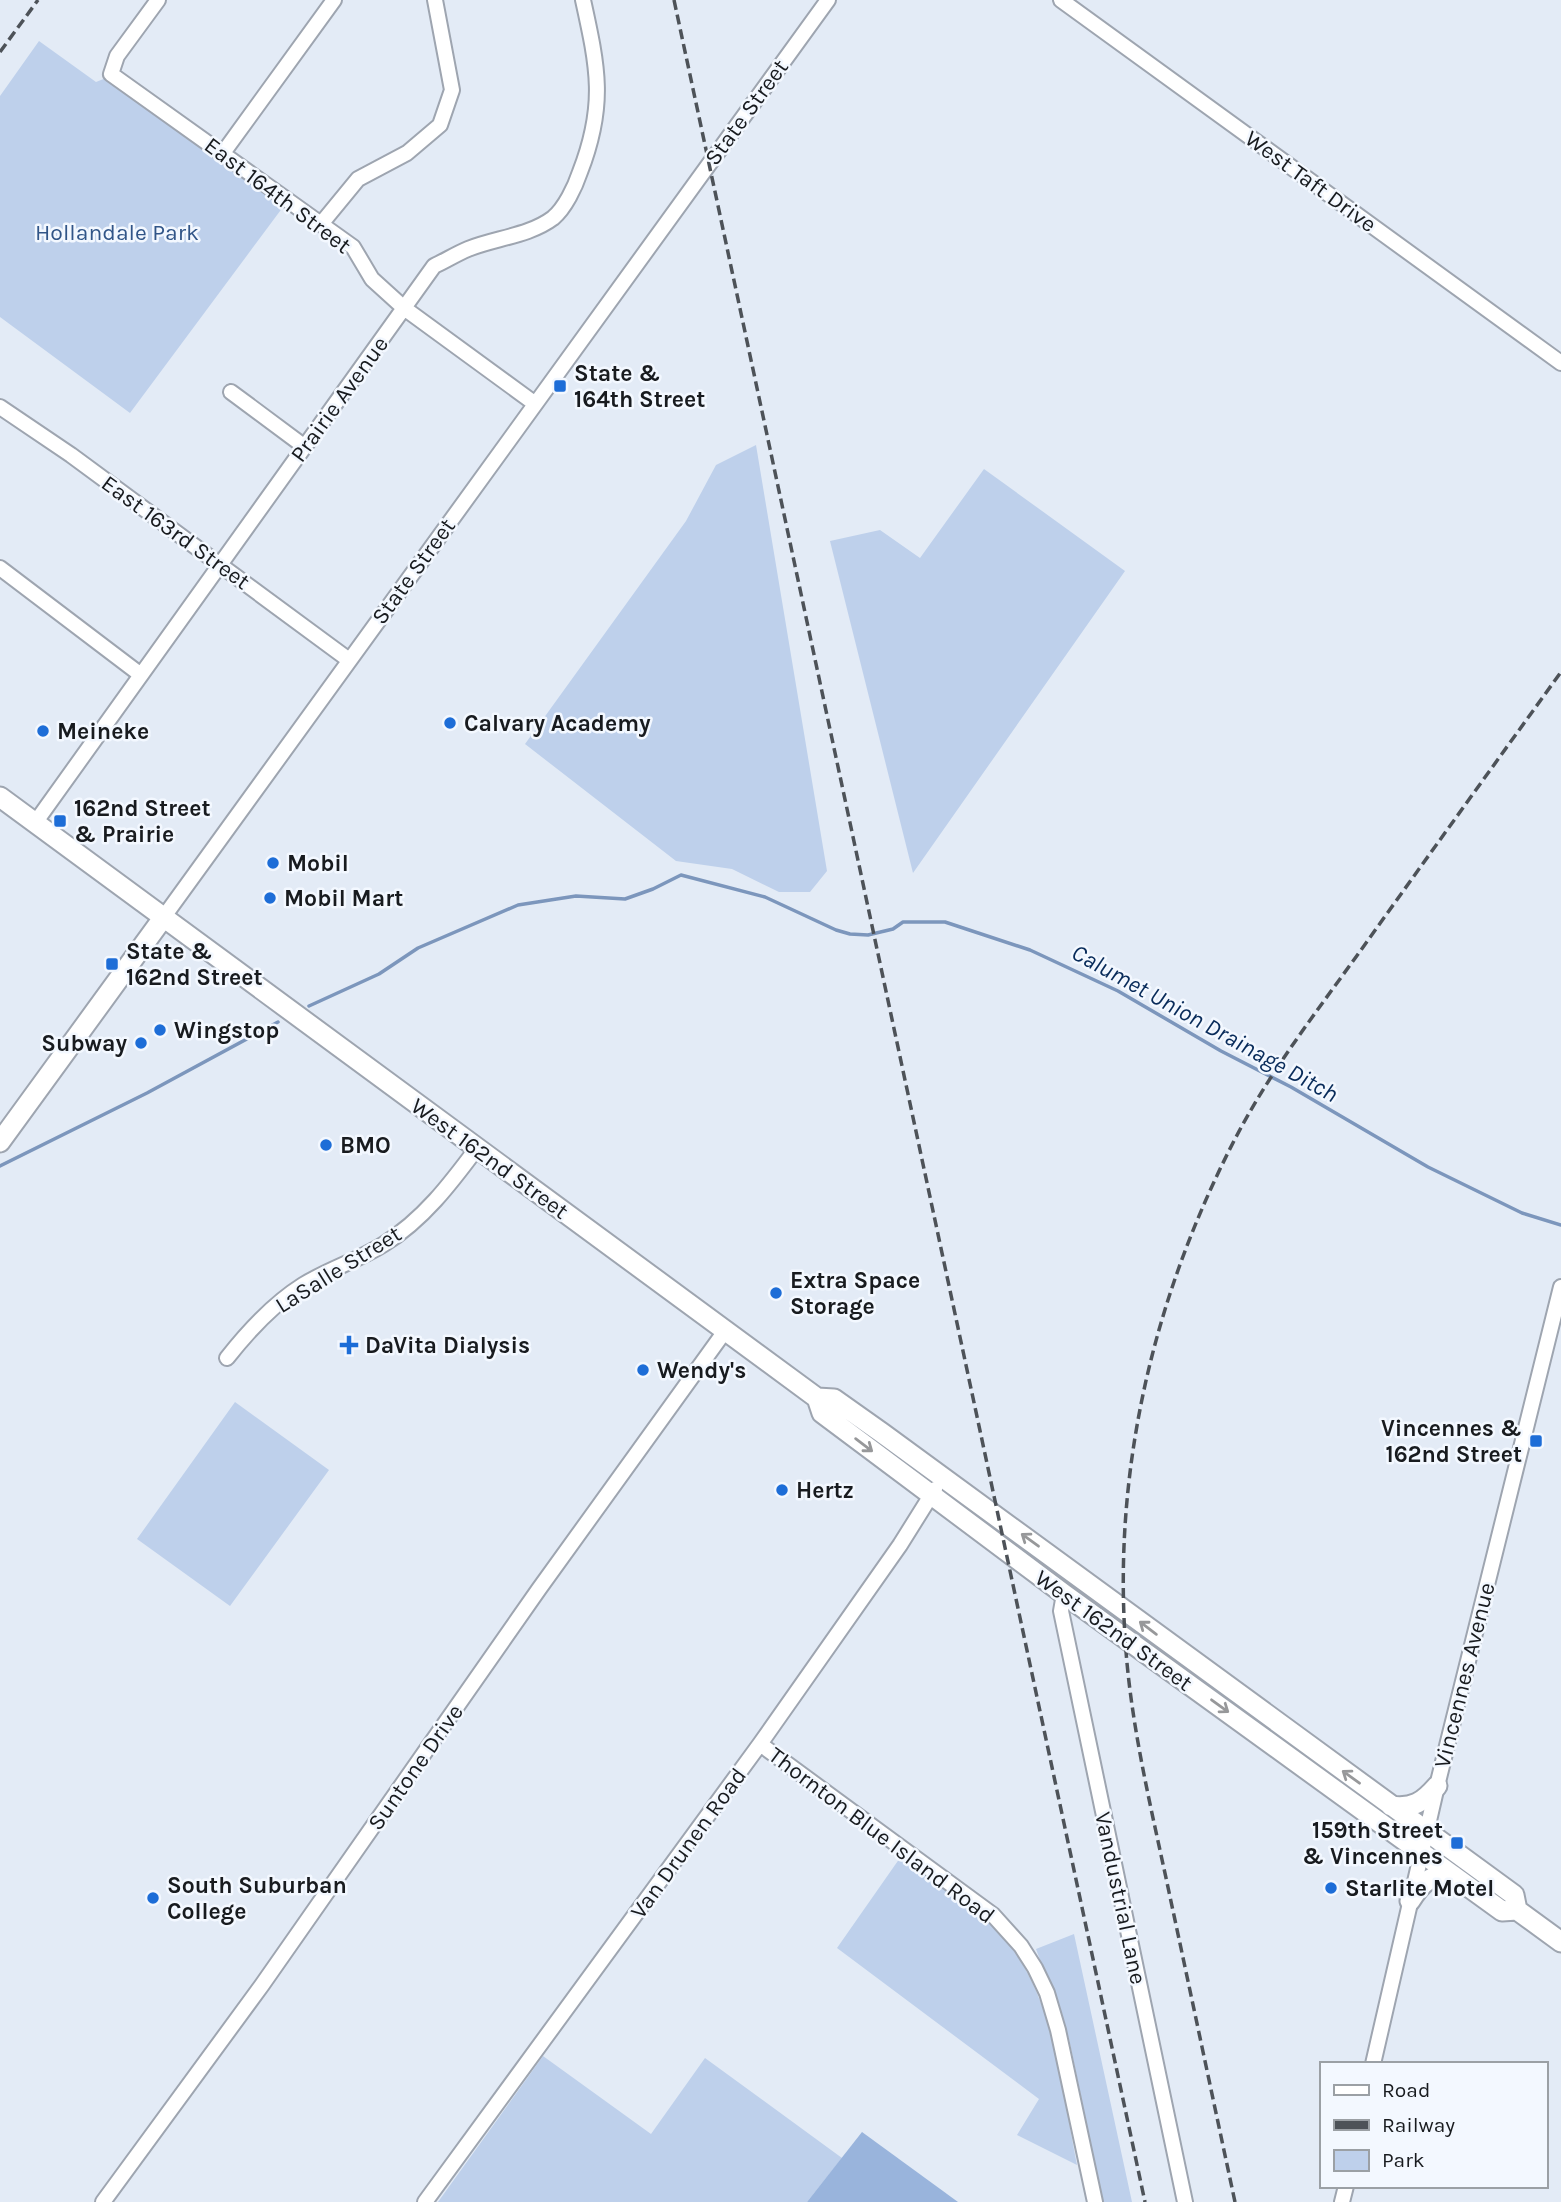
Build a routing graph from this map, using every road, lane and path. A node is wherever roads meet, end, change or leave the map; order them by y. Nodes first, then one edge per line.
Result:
1 (158, 0) edge
2 (334, 0) edge
3 (435, 0) edge
4 (583, 0) edge
5 (828, 0) edge
6 (1061, 0) edge
7 (223, 153) junction
8 (321, 224) junction
9 (404, 308) junction
10 (1561, 363) edge
11 (232, 392) dead end
12 (534, 403) junction
13 (0, 407) edge
14 (304, 447) junction
15 (220, 565) junction
16 (0, 568) edge
17 (349, 660) junction
18 (141, 675) junction
19 (0, 796) edge
20 (35, 823) junction
21 (163, 918) junction
22 (2, 1139) edge
23 (477, 1148) junction
24 (1561, 1287) edge
25 (725, 1331) junction
26 (227, 1358) dead end
27 (817, 1398) junction
28 (941, 1477) junction
29 (932, 1496) junction
30 (1076, 1574) junction
31 (1064, 1594) junction
32 (760, 1744) junction
33 (1437, 1786) junction
34 (1391, 1806) junction
35 (1426, 1832) junction
36 (1422, 1852) junction
37 (1454, 1876) junction
38 (1410, 1900) junction
39 (1517, 1910) junction
40 (1561, 1942) edge
41 (1373, 2062) edge
42 (103, 2202) edge
43 (425, 2202) edge
44 (1095, 2202) edge
45 (1185, 2202) edge

1 - 7 street, East 164th Street
2 - 7 street
3 - 8 street
4 - 9 street, Prairie Avenue
5 - 12 street, State Street
6 - 10 street, West Taft Drive
7 - 8 street, East 164th Street
8 - 9 street, East 164th Street
9 - 12 street, East 164th Street
9 - 14 street, Prairie Avenue
11 - 14 street
12 - 17 street, State Street
13 - 15 street, East 163rd Street
14 - 15 street, Prairie Avenue
15 - 17 street, East 163rd Street
15 - 18 street, Prairie Avenue
16 - 18 street
17 - 21 street, State Street
18 - 20 street, Prairie Avenue
19 - 20 main road, West 162nd Street
20 - 21 main road, West 162nd Street
21 - 22 main road, State Street
21 - 23 main road, West 162nd Street
23 - 25 main road, West 162nd Street
23 - 26 street, LaSalle Street
24 - 33 street, Vincennes Avenue
25 - 27 main road, West 162nd Street
25 - 42 street, Suntone Drive
27 - 28 main road, West 162nd Street
27 -> 29 main road, West 162nd Street
28 - 29 street, Van Drunen Road
30 -> 28 main road, West 162nd Street
29 - 31 main road, West 162nd Street
29 - 32 street, Van Drunen Road
30 - 31 main road
34 -> 30 main road, West 162nd Street
31 -> 36 main road, West 162nd Street
31 - 45 street, Vandustrial Lane
32 - 43 street, Van Drunen Road
32 - 44 street, Thornton Blue Island Road
33 - 34 main road
33 - 35 street, Vincennes Avenue
34 - 35 main road, West 162nd Street
35 - 36 street, Vincennes Avenue
35 - 39 main road, West 162nd Street
36 - 37 main road, West 162nd Street
36 - 38 street, Vincennes Avenue
37 - 38 main road
37 - 39 main road, West 162nd Street
38 - 41 street, Vincennes Avenue
39 - 40 main road

